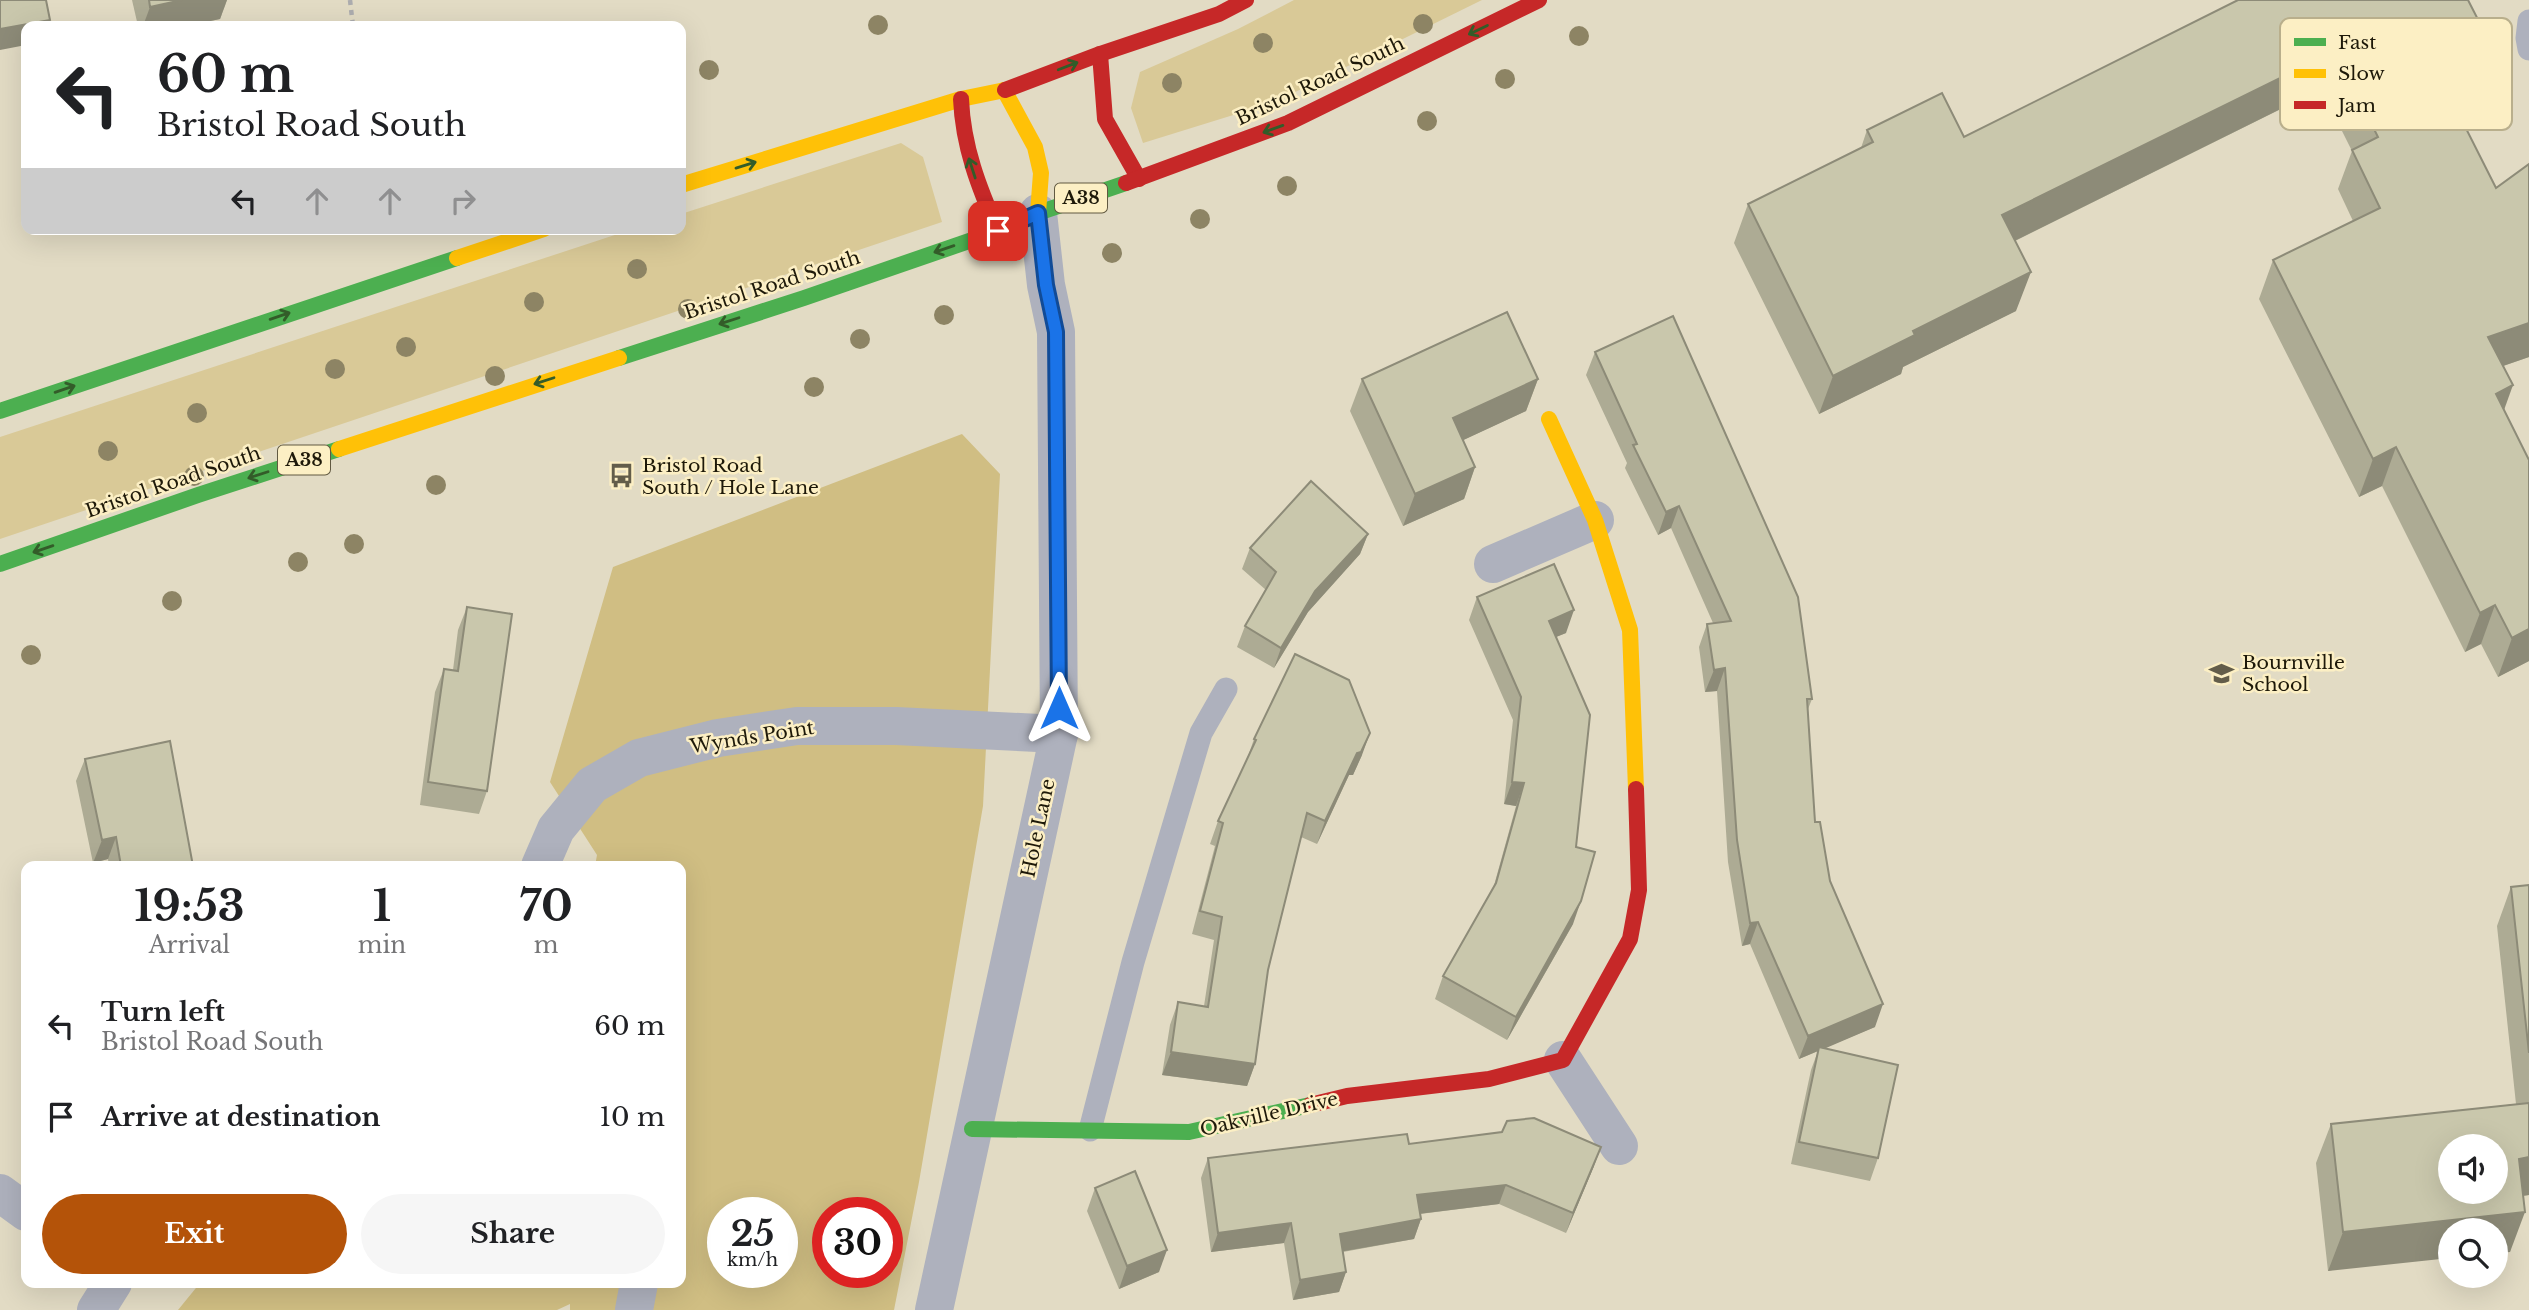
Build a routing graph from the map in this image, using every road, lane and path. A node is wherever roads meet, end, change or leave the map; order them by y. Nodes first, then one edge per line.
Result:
1 (350, 0) edge
2 (1246, 0) edge
3 (1539, 0) edge
4 (352, 21) edge
5 (2529, 21) edge
6 (2529, 49) edge
7 (1100, 54) junction
8 (1004, 90) junction
9 (961, 99) junction
10 (1139, 179) junction
11 (686, 183) edge
12 (1038, 213) junction
13 (998, 231) junction
14 (526, 235) edge
15 (0, 411) edge
16 (1549, 419) dead end
17 (1595, 520) junction
18 (0, 564) edge
19 (1493, 564) dead end
20 (1226, 689) dead end
21 (1059, 734) junction
22 (542, 861) edge
23 (1563, 1060) junction
24 (972, 1129) junction
25 (1090, 1130) junction
26 (1619, 1146) dead end
27 (0, 1193) edge
28 (21, 1208) edge
29 (110, 1288) edge
30 (638, 1288) edge
31 (96, 1310) edge
32 (634, 1310) edge
33 (934, 1310) edge

1 - 4 path
2 - 7 main road
3 -> 10 main road, Bristol Road South / A38
5 - 6 lane
8 -> 7 main road
7 - 10 main road
8 - 9 main road
8 - 12 main road
11 -> 9 main road
13 -> 9 main road
10 - 12 main road, Bristol Road South / A38
12 - 13 main road, Bristol Road South / A38
12 - 21 street, Hole Lane
13 -> 18 main road, Bristol Road South / A38
15 -> 14 main road
16 - 17 main road
17 - 19 street
17 - 23 main road
20 - 25 lane
21 - 22 street, Wynds Point
21 - 24 street, Hole Lane
23 - 25 main road, Oakville Drive
23 - 26 street
24 - 25 main road, Oakville Drive
24 - 33 street, Hole Lane
27 - 28 street
29 - 31 street
30 - 32 street

